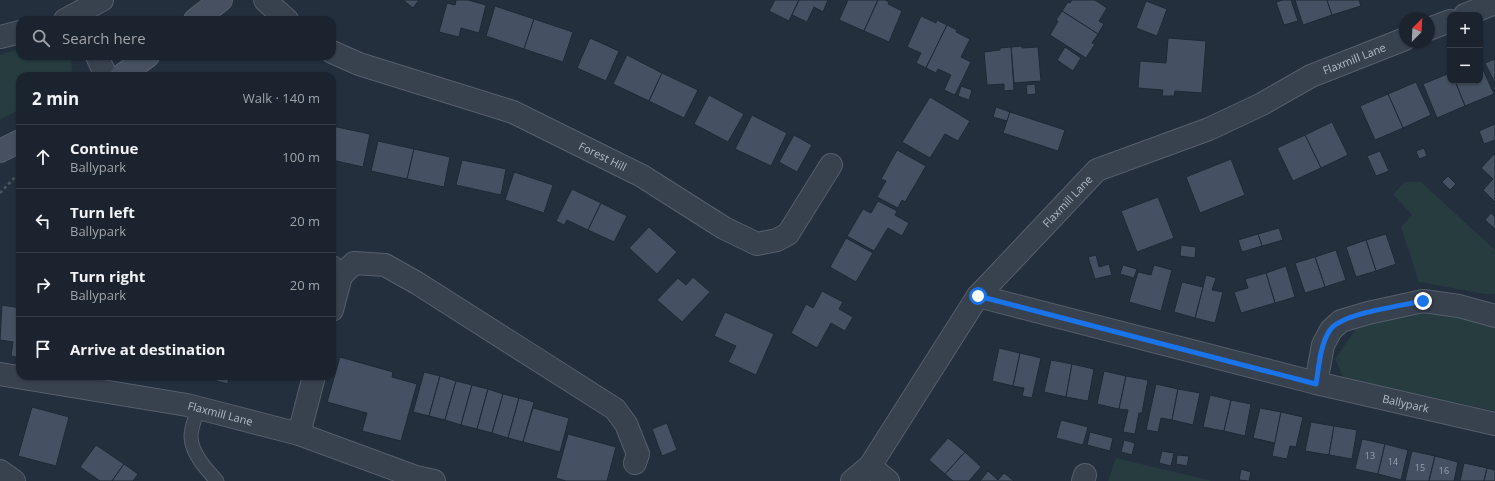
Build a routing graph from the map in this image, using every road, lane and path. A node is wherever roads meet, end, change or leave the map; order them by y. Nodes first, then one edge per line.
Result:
1 (102, 0) edge
2 (221, 0) edge
3 (265, 0) edge
4 (1495, 3) edge
5 (1472, 12) edge
6 (77, 16) edge
7 (200, 16) edge
8 (283, 16) edge
9 (1447, 22) edge
10 (1435, 27) edge
11 (16, 33) edge
12 (0, 37) edge
13 (1399, 41) edge
14 (336, 54) edge
15 (99, 60) edge
16 (143, 60) edge
17 (104, 72) edge
18 (127, 72) edge
19 (16, 143) edge
20 (0, 151) edge
21 (831, 165) dead end
22 (16, 176) edge
23 (0, 193) edge
24 (336, 272) edge
25 (978, 296) junction
26 (1495, 316) edge
27 (0, 374) edge
28 (16, 377) edge
29 (35, 380) edge
30 (313, 380) edge
31 (1316, 384) junction
32 (198, 408) junction
33 (1495, 424) edge
34 (299, 434) junction
35 (635, 463) dead end
36 (870, 466) junction
37 (0, 471) edge
38 (14, 481) edge
39 (217, 481) edge
40 (434, 481) edge
41 (852, 481) edge
42 (888, 481) edge

1 - 6 street
2 - 7 street
3 - 8 street
4 - 5 street
9 - 10 street
11 - 12 street
13 - 25 street, Flaxmill Lane
14 - 21 street, Forest Hill
15 - 17 street
16 - 18 street
19 - 20 street
22 - 23 path
24 - 35 street
25 - 31 street, Ballypark
25 - 36 street, Flaxmill Lane
26 - 31 street
27 - 28 street, Flaxmill Lane
29 - 32 street, Flaxmill Lane
30 - 34 street
31 - 33 street, Ballypark
32 - 34 street, Flaxmill Lane
32 - 39 lane
34 - 40 street, Flaxmill Lane
36 - 41 street, Flaxmill Lane
36 - 42 street
37 - 38 street

